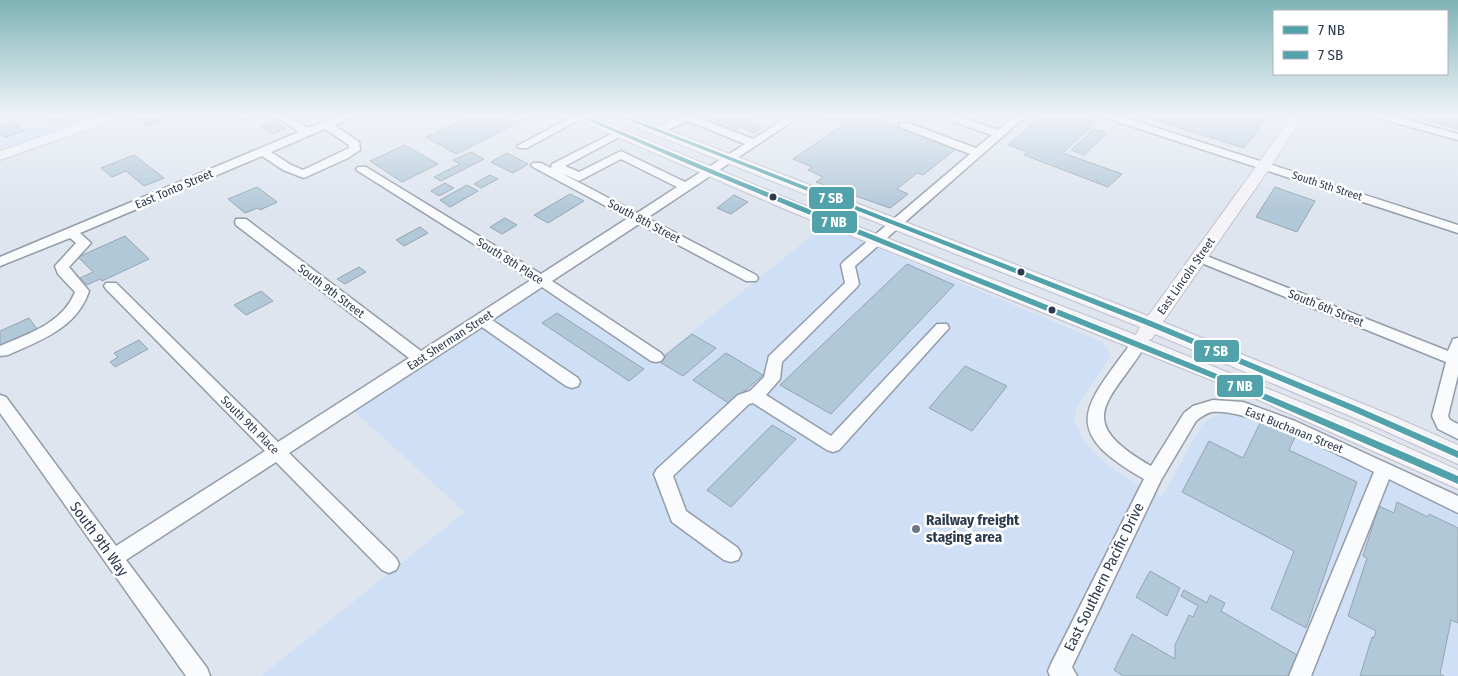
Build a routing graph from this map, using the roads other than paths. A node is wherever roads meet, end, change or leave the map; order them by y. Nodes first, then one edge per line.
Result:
1 (24, 148) edge
2 (270, 148) edge
3 (355, 148) edge
4 (591, 148) edge
5 (631, 148) edge
6 (653, 148) edge
7 (699, 148) edge
8 (749, 148) edge
9 (964, 148) edge
10 (984, 148) edge
11 (1207, 148) edge
12 (1276, 148) edge
13 (262, 151) junction
14 (978, 153) junction
15 (621, 154) junction
16 (0, 156) edge
17 (730, 160) junction
18 (537, 165) dead end
19 (1264, 166) junction
20 (362, 169) dead end
21 (711, 172) junction
22 (687, 188) junction
23 (639, 219) junction
24 (241, 222) dead end
25 (894, 224) junction
26 (1458, 229) edge
27 (71, 232) junction
28 (877, 240) junction
29 (1199, 257) junction
30 (0, 262) edge
31 (751, 278) dead end
32 (542, 281) junction
33 (111, 286) dead end
34 (482, 320) junction
35 (1152, 325) junction
36 (942, 328) dead end
37 (1139, 343) junction
38 (1458, 343) edge
39 (3, 351) dead end
40 (656, 357) dead end
41 (421, 359) junction
42 (1454, 359) junction
43 (572, 382) dead end
44 (755, 396) junction
45 (0, 401) edge
46 (1458, 432) edge
47 (277, 452) junction
48 (1458, 455) edge
49 (1384, 469) junction
50 (1154, 476) junction
51 (1458, 480) edge
52 (1458, 504) edge
53 (731, 554) dead end
54 (113, 558) junction
55 (388, 564) dead end
56 (199, 676) edge
57 (1066, 676) edge
58 (1300, 676) edge

1 - 16 main road
2 - 13 street, East Tonto Street
3 - 13 street
4 - 15 street
5 - 15 street
6 - 21 main road
7 - 17 main road
8 - 17 street, East Sherman Street
9 - 14 street
10 - 14 street
11 - 19 street, South 5th Street
12 - 19 main road, East Lincoln Street
13 - 27 street, East Tonto Street
14 - 25 street
15 - 22 street
17 - 21 street, East Sherman Street
17 - 25 main road
18 - 23 street, South 8th Street
19 - 26 street, South 5th Street
19 - 29 main road, East Lincoln Street
20 - 32 street, South 8th Place
21 - 22 street, East Sherman Street
21 - 28 main road
22 - 23 street, East Sherman Street
23 - 31 street, South 8th Street
23 - 32 street, East Sherman Street
24 - 41 street, South 9th Street
25 - 28 street
25 - 35 main road
27 - 30 street, East Tonto Street
27 - 39 street
28 - 37 main road
28 - 44 street
29 - 35 main road, East Lincoln Street
29 - 42 street, South 6th Street
32 - 34 street, East Sherman Street
32 - 40 street, South 8th Place
33 - 47 street, South 9th Place
34 - 41 street, East Sherman Street
34 - 43 street
35 - 37 main road, East Lincoln Street
35 - 48 main road
36 - 44 street
37 - 50 street, East Lincoln Street
37 - 51 main road
38 - 42 street
41 - 47 street, East Sherman Street
42 - 46 street
44 - 53 street
45 - 54 street, South 9th Way
47 - 54 street, East Sherman Street
47 - 55 street, South 9th Place
49 - 50 street, East Buchanan Street
49 - 52 street, East Buchanan Street
49 - 58 street
50 - 57 street, East Southern Pacific Drive
54 - 56 street, South 9th Way

